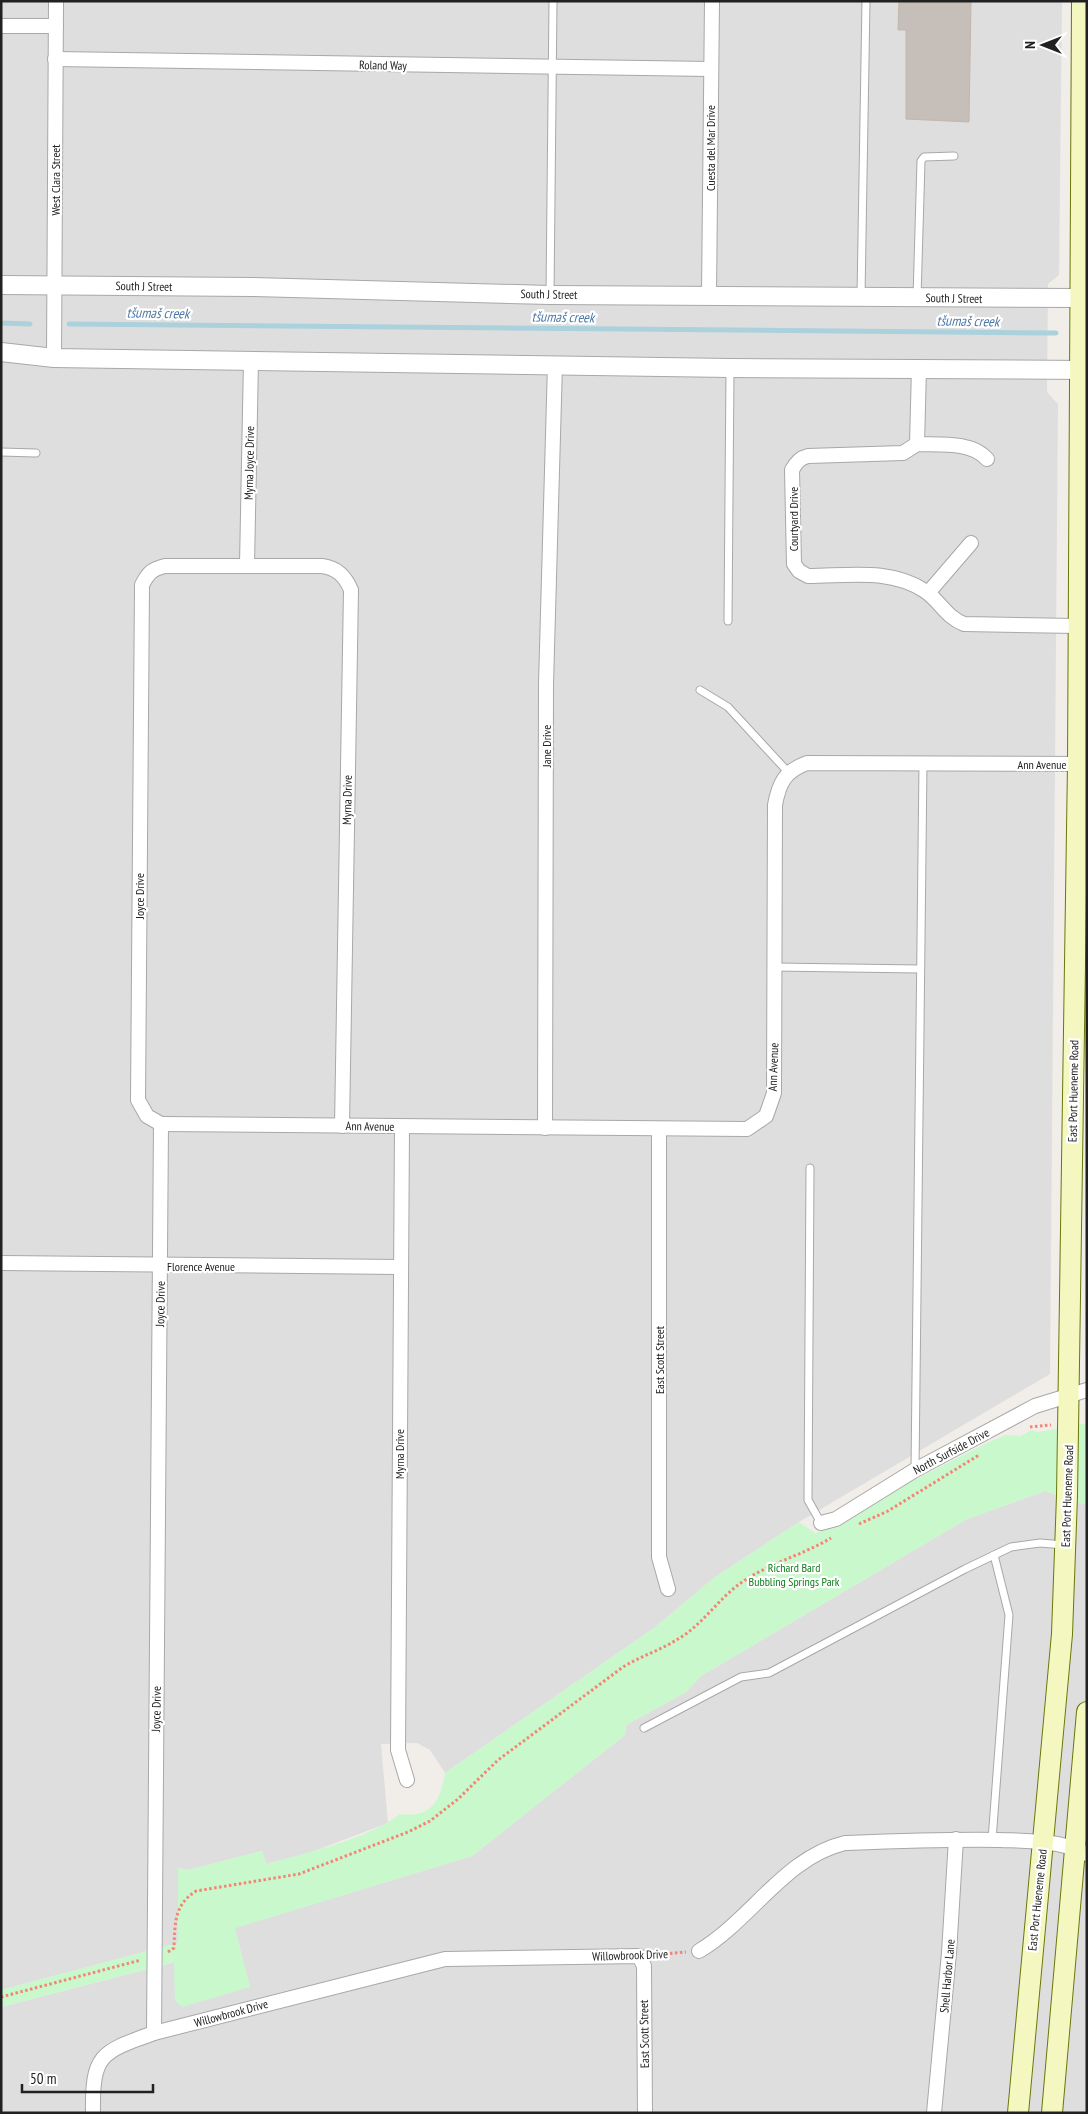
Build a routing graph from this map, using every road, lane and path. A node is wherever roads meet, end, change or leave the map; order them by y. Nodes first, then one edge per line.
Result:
1 (56, 1) edge
2 (553, 1) edge
3 (712, 1) edge
4 (866, 1) edge
5 (1082, 1) edge
6 (1, 26) edge
7 (56, 26) junction
8 (56, 59) junction
9 (552, 68) junction
10 (711, 69) junction
11 (954, 156) dead end
12 (1083, 237) edge
13 (1, 285) edge
14 (54, 285) junction
15 (550, 295) junction
16 (709, 295) junction
17 (861, 298) junction
18 (917, 298) junction
19 (1083, 306) edge
20 (1, 352) edge
21 (54, 358) junction
22 (251, 360) junction
23 (555, 364) junction
24 (730, 368) junction
25 (919, 368) junction
26 (1084, 370) edge
27 (917, 444) junction
28 (1, 452) edge
29 (36, 453) dead end
30 (987, 459) dead end
31 (971, 543) dead end
32 (247, 565) junction
33 (928, 593) junction
34 (728, 621) dead end
35 (1077, 626) junction
36 (700, 690) dead end
37 (923, 764) junction
38 (1082, 764) edge
39 (788, 772) junction
40 (774, 967) junction
41 (920, 970) junction
42 (161, 1124) junction
43 (342, 1126) junction
44 (402, 1127) junction
45 (545, 1128) junction
46 (659, 1129) junction
47 (810, 1168) dead end
48 (1, 1263) edge
49 (160, 1266) junction
50 (400, 1267) junction
51 (1078, 1393) edge
52 (1044, 1426) dead end
53 (1024, 1429) dead end
54 (985, 1452) dead end
55 (915, 1470) junction
56 (821, 1523) joint
57 (852, 1528) dead end
58 (834, 1536) dead end
59 (1065, 1544) junction
60 (994, 1555) junction
61 (668, 1589) dead end
62 (1087, 1712) edge
63 (644, 1728) dead end
64 (406, 1780) dead end
65 (956, 1839) junction
66 (992, 1840) junction
67 (1043, 1842) junction
68 (1083, 1849) edge
69 (172, 1951) dead end
70 (699, 1951) joint
71 (639, 1956) junction
72 (139, 1961) dead end
73 (1, 1997) edge
74 (154, 2034) junction
75 (92, 2113) edge
76 (645, 2113) edge
77 (934, 2113) edge
78 (1018, 2113) edge
79 (1052, 2113) edge

1 - 7 street, West Clara Street
2 - 9 lane
3 - 10 street, Cuesta del Mar Drive
4 - 17 lane
5 - 12 main road, East Port Hueneme Road
6 - 7 street
7 - 8 street, West Clara Street
8 - 9 street, Roland Way
8 - 14 street, West Clara Street
9 - 10 street, Roland Way
9 - 15 lane
10 - 16 street, Cuesta del Mar Drive
11 - 18 lane
12 - 19 main road, East Port Hueneme Road
13 - 14 street, South J Street
14 - 15 street, South J Street
14 - 21 street, West Clara Street
15 - 16 street, South J Street
16 - 17 street, South J Street
17 - 18 street, South J Street
18 - 19 street, South J Street
19 - 26 main road, East Port Hueneme Road
20 - 21 street
21 - 22 street
22 - 23 street
22 - 32 street, Myrna Joyce Drive
23 - 24 street
23 - 45 street, Jane Drive
24 - 25 street
24 - 34 lane
25 - 26 street
25 - 27 street
26 - 35 main road, East Port Hueneme Road
27 - 30 street
27 - 33 street, Courtyard Drive
28 - 29 lane
31 - 33 street
32 - 42 street, Joyce Drive
32 - 43 street, Myrna Drive
33 - 35 street, Courtyard Drive
35 - 38 main road, East Port Hueneme Road
36 - 39 lane
37 - 38 street, Ann Avenue
37 - 39 street, Ann Avenue
37 - 41 lane
38 - 51 main road, East Port Hueneme Road
39 - 40 street, Ann Avenue
40 - 41 lane
40 - 46 street, Ann Avenue
41 - 55 lane
42 - 43 street, Ann Avenue
42 - 49 street, Joyce Drive
43 - 44 street, Ann Avenue
44 - 45 street, Ann Avenue
44 - 50 street, Myrna Drive
45 - 46 street, Ann Avenue
46 - 61 street, East Scott Street
47 - 56 lane
48 - 49 street, Florence Avenue
49 - 50 street, Florence Avenue
49 - 74 street, Joyce Drive
50 - 64 street, Myrna Drive
51 - 55 street, North Surfside Drive
51 - 59 main road, East Port Hueneme Road
52 - 53 path
54 - 57 path
55 - 56 street, North Surfside Drive
58 - 69 path
59 - 60 lane
59 - 67 main road, East Port Hueneme Road
60 - 63 lane
60 - 66 lane
62 - 68 main road
65 - 66 street
65 - 70 street
65 - 77 street, Shell Harbor Lane
66 - 67 street
67 - 68 street
67 - 78 main road, East Port Hueneme Road
68 - 79 main road
70 - 71 path, Willowbrook Drive
71 - 74 street, Willowbrook Drive
71 - 76 street, East Scott Street
72 - 73 path
74 - 75 street

